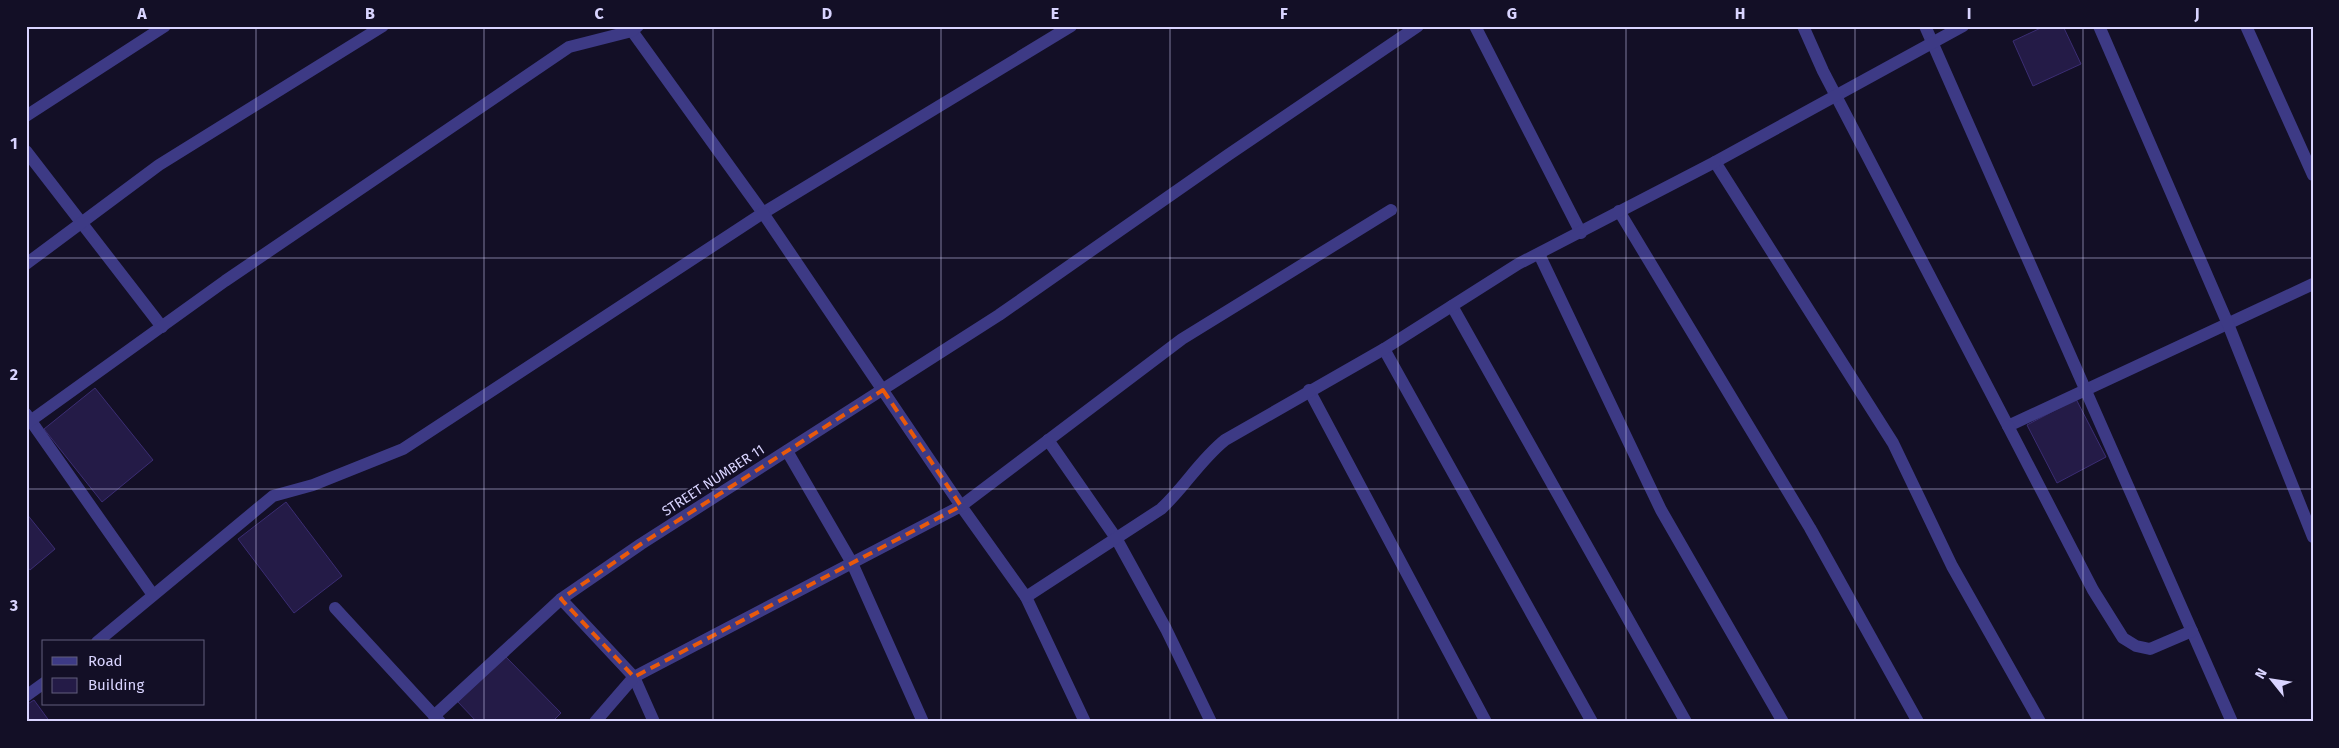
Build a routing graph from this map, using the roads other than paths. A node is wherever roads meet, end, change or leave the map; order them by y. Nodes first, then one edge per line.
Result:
1 (165, 26) edge
2 (383, 26) edge
3 (1071, 26) edge
4 (1418, 26) edge
5 (1475, 26) edge
6 (1803, 26) edge
7 (1925, 26) edge
8 (1963, 26) edge
9 (2099, 26) edge
10 (2246, 26) edge
11 (635, 28) edge
12 (1933, 43) junction
13 (1836, 95) junction
14 (26, 116) edge
15 (26, 151) edge
16 (1715, 162) junction
17 (2313, 174) edge
18 (1391, 210) dead end
19 (1619, 212) junction
20 (763, 213) junction
21 (80, 224) junction
22 (1580, 233) junction
23 (1539, 254) junction
24 (26, 264) edge
25 (2313, 284) edge
26 (1452, 306) junction
27 (2228, 324) junction
28 (162, 327) junction
29 (1384, 348) junction
30 (883, 390) junction
31 (1310, 390) junction
32 (2086, 390) junction
33 (28, 420) edge
34 (2008, 426) junction
35 (1048, 440) junction
36 (787, 451) junction
37 (961, 506) junction
38 (2313, 537) edge
39 (1116, 538) junction
40 (852, 563) junction
41 (153, 595) junction
42 (1026, 597) junction
43 (560, 599) junction
44 (335, 608) dead end
45 (2192, 631) junction
46 (99, 640) edge
47 (634, 677) junction
48 (42, 684) edge
49 (26, 696) edge
50 (437, 719) edge
51 (595, 722) edge
52 (654, 722) edge
53 (923, 722) edge
54 (1085, 722) edge
55 (1211, 722) edge
56 (1486, 722) edge
57 (1592, 722) edge
58 (1686, 722) edge
59 (1783, 722) edge
60 (1918, 722) edge
61 (2040, 722) edge
62 (2232, 722) edge

1 - 14 street
2 - 21 street
3 - 20 street
4 - 30 street, STREET NUMBER 11
5 - 22 street
6 - 13 street
7 - 12 street
8 - 12 street
9 - 27 street
10 - 17 street
11 - 20 street
11 - 28 street
12 - 13 street
12 - 32 street
13 - 16 street
13 - 34 street
15 - 21 street
16 - 19 street
16 - 61 street
18 - 35 street
19 - 22 street
19 - 60 street
20 - 30 street
20 - 41 street
21 - 24 street
21 - 28 street
22 - 23 street
23 - 26 street
23 - 59 street
25 - 27 street
26 - 29 street
26 - 58 street
27 - 32 street
27 - 38 street
28 - 33 street
29 - 31 street
29 - 57 street
30 - 36 street, STREET NUMBER 11
30 - 37 street
31 - 39 street
31 - 56 street
32 - 34 street
32 - 45 street
33 - 41 street
34 - 45 street
35 - 37 street
35 - 39 street
36 - 40 street
36 - 43 street, STREET NUMBER 11
37 - 40 street
37 - 42 street
39 - 42 street
39 - 55 street
40 - 47 street
40 - 53 street
41 - 46 street
42 - 54 street
43 - 47 street
43 - 50 street, STREET NUMBER 11
44 - 50 street
45 - 62 street
47 - 51 street
47 - 52 street
48 - 49 street

